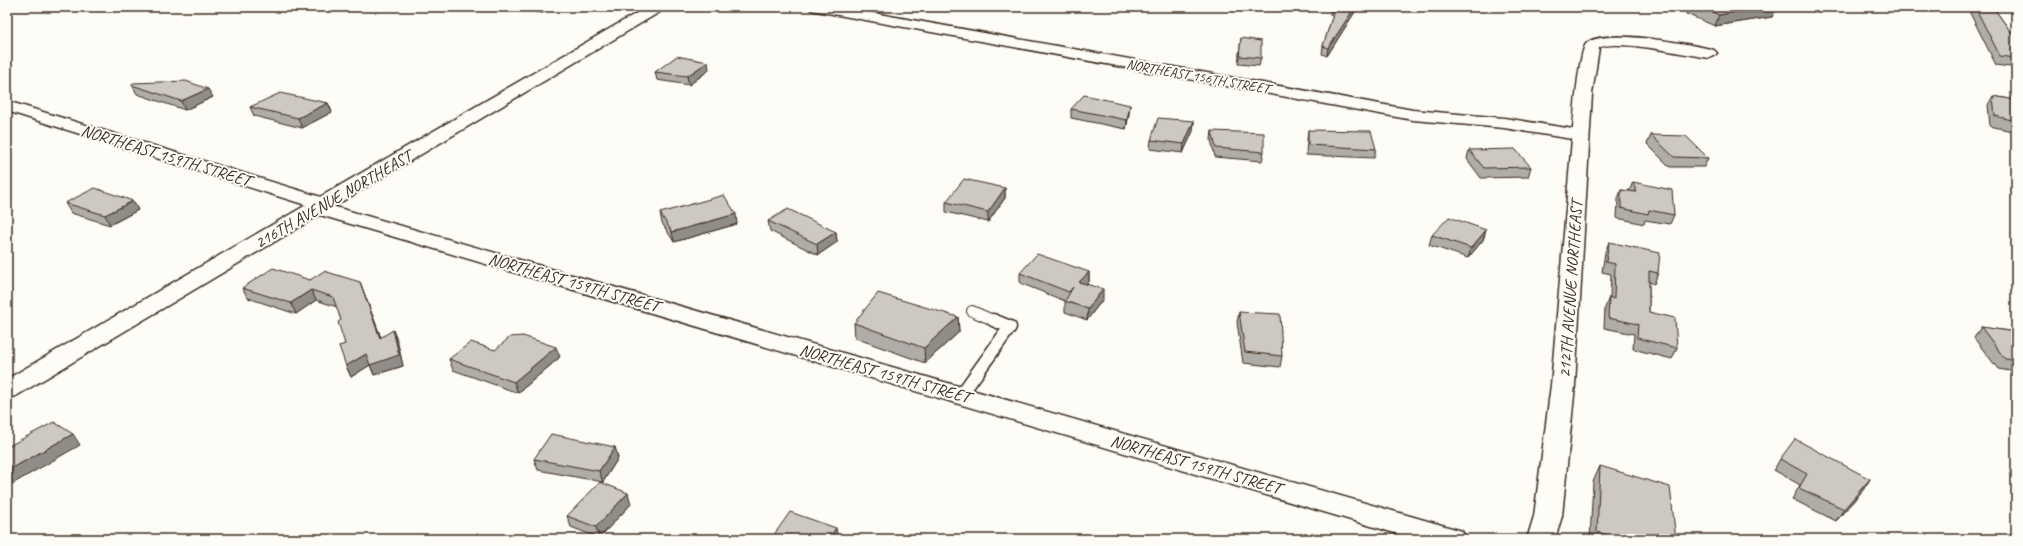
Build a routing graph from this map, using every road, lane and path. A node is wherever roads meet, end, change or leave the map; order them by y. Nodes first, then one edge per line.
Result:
1 (658, 7) edge
2 (816, 7) edge
3 (1708, 53) dead end
4 (7, 106) edge
5 (1581, 135) junction
6 (320, 206) junction
7 (972, 311) dead end
8 (7, 390) edge
9 (961, 395) junction
10 (1452, 539) edge
11 (1541, 539) edge

1 - 6 street, 216TH AVENUE NORTHEAST
2 - 5 street, NORTHEAST 156TH STREET
3 - 5 street, 212TH AVENUE NORTHEAST
4 - 6 street, NORTHEAST 159TH STREET
5 - 11 street, 212TH AVENUE NORTHEAST
6 - 8 street, 216TH AVENUE NORTHEAST
6 - 9 street, NORTHEAST 159TH STREET
7 - 9 lane
9 - 10 street, NORTHEAST 159TH STREET

